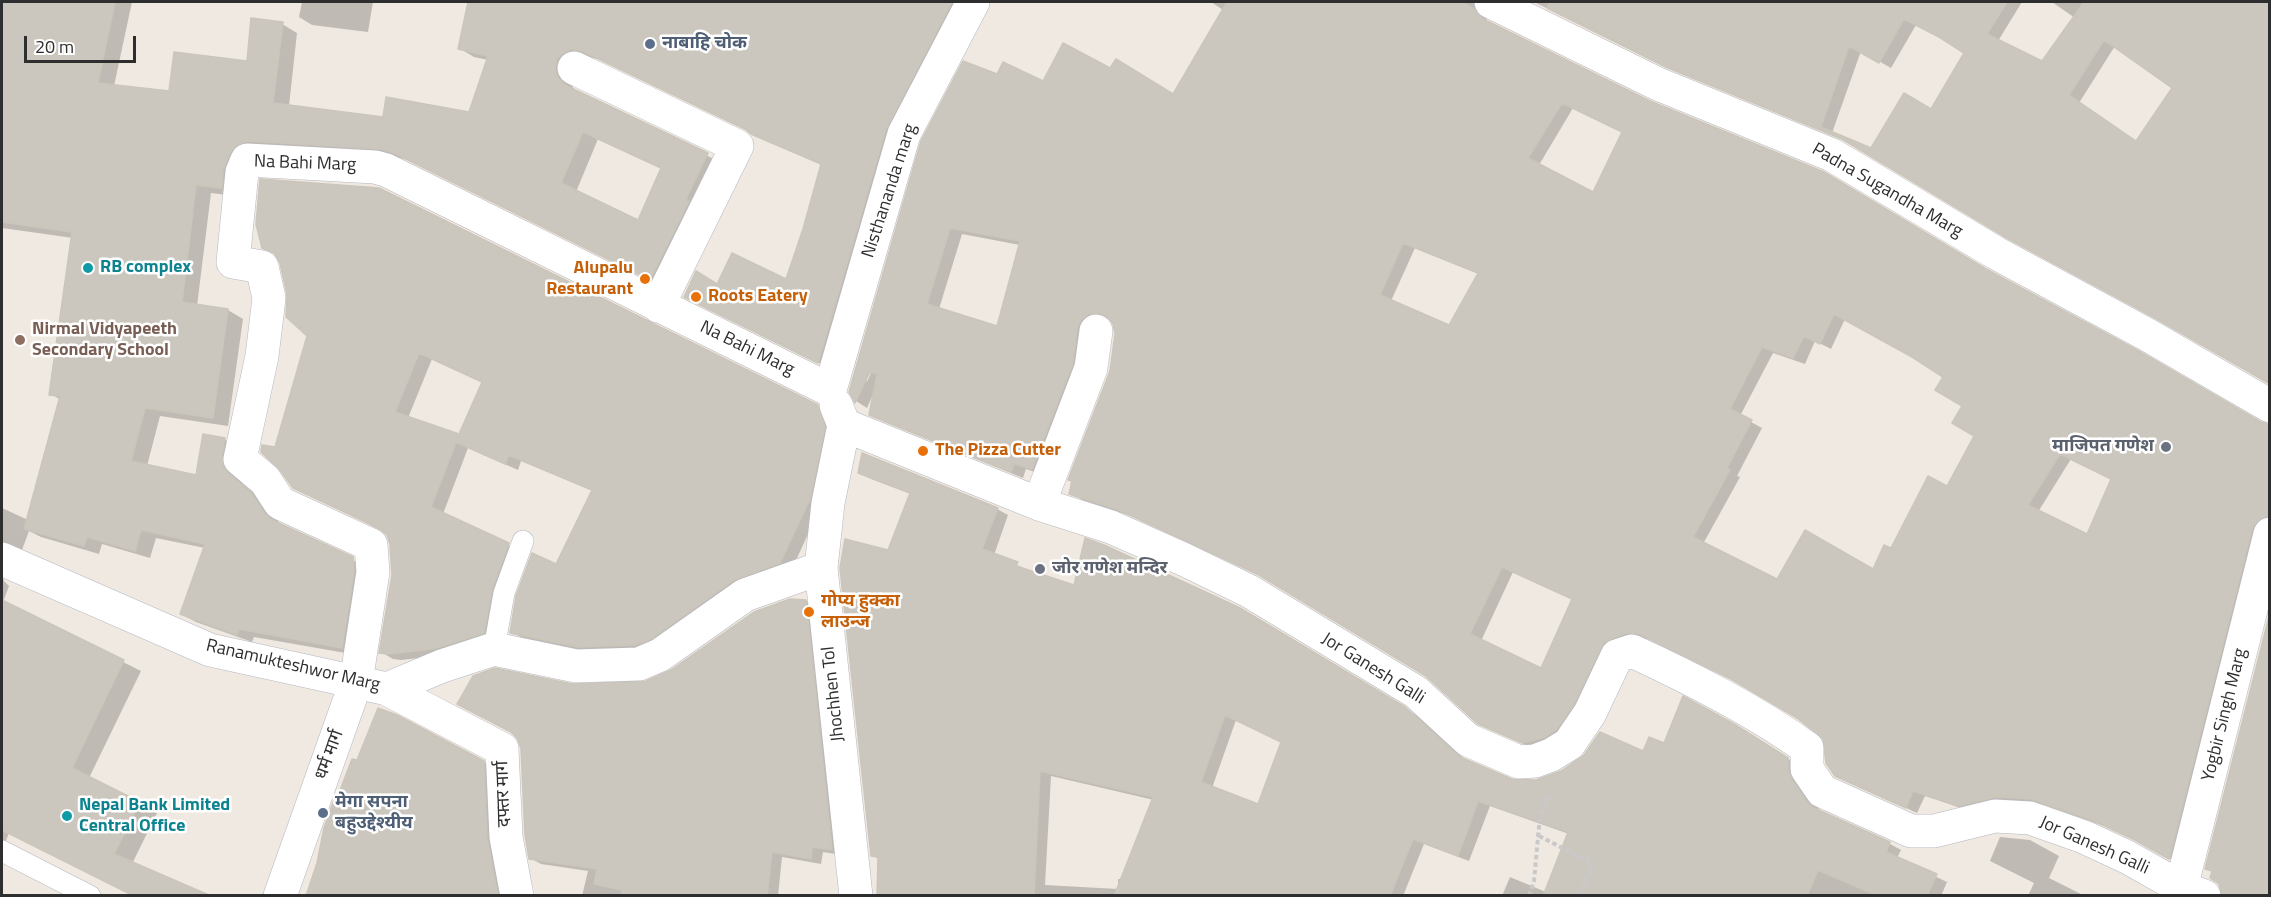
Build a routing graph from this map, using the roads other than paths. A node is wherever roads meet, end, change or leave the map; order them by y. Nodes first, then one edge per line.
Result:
1 (973, 2) edge
2 (1491, 2) edge
3 (574, 68) dead end
4 (658, 306) junction
5 (1096, 330) dead end
6 (830, 390) junction
7 (2270, 406) edge
8 (844, 425) junction
9 (1039, 504) junction
10 (2270, 534) edge
11 (523, 541) dead end
12 (2, 559) edge
13 (821, 568) junction
14 (494, 650) junction
15 (372, 685) junction
16 (2, 851) edge
17 (2188, 893) edge
18 (90, 896) edge
19 (280, 896) edge
20 (517, 896) edge
21 (856, 896) edge

1 - 6 street, Nisthananda marg
2 - 7 street, Padna Sugandha Marg
3 - 4 street
4 - 6 street, Na Bahi Marg
4 - 15 street, Na Bahi Marg
5 - 9 street
6 - 8 street
8 - 9 street, Jor Ganesh Galli
8 - 13 street, Jhochhen Tol
9 - 17 street, Jor Ganesh Galli
10 - 17 street, Yogbir Singh Marg
11 - 14 lane
12 - 15 street, Ranamukteshwor Marg
13 - 14 street, Ranamukteshwor Marg
13 - 21 street, Jhochhen Tol
14 - 15 street, Ranamukteshwor Marg
15 - 19 street, धर्म मार्ग
15 - 20 street, दफ्तर मार्ग
16 - 18 lane

